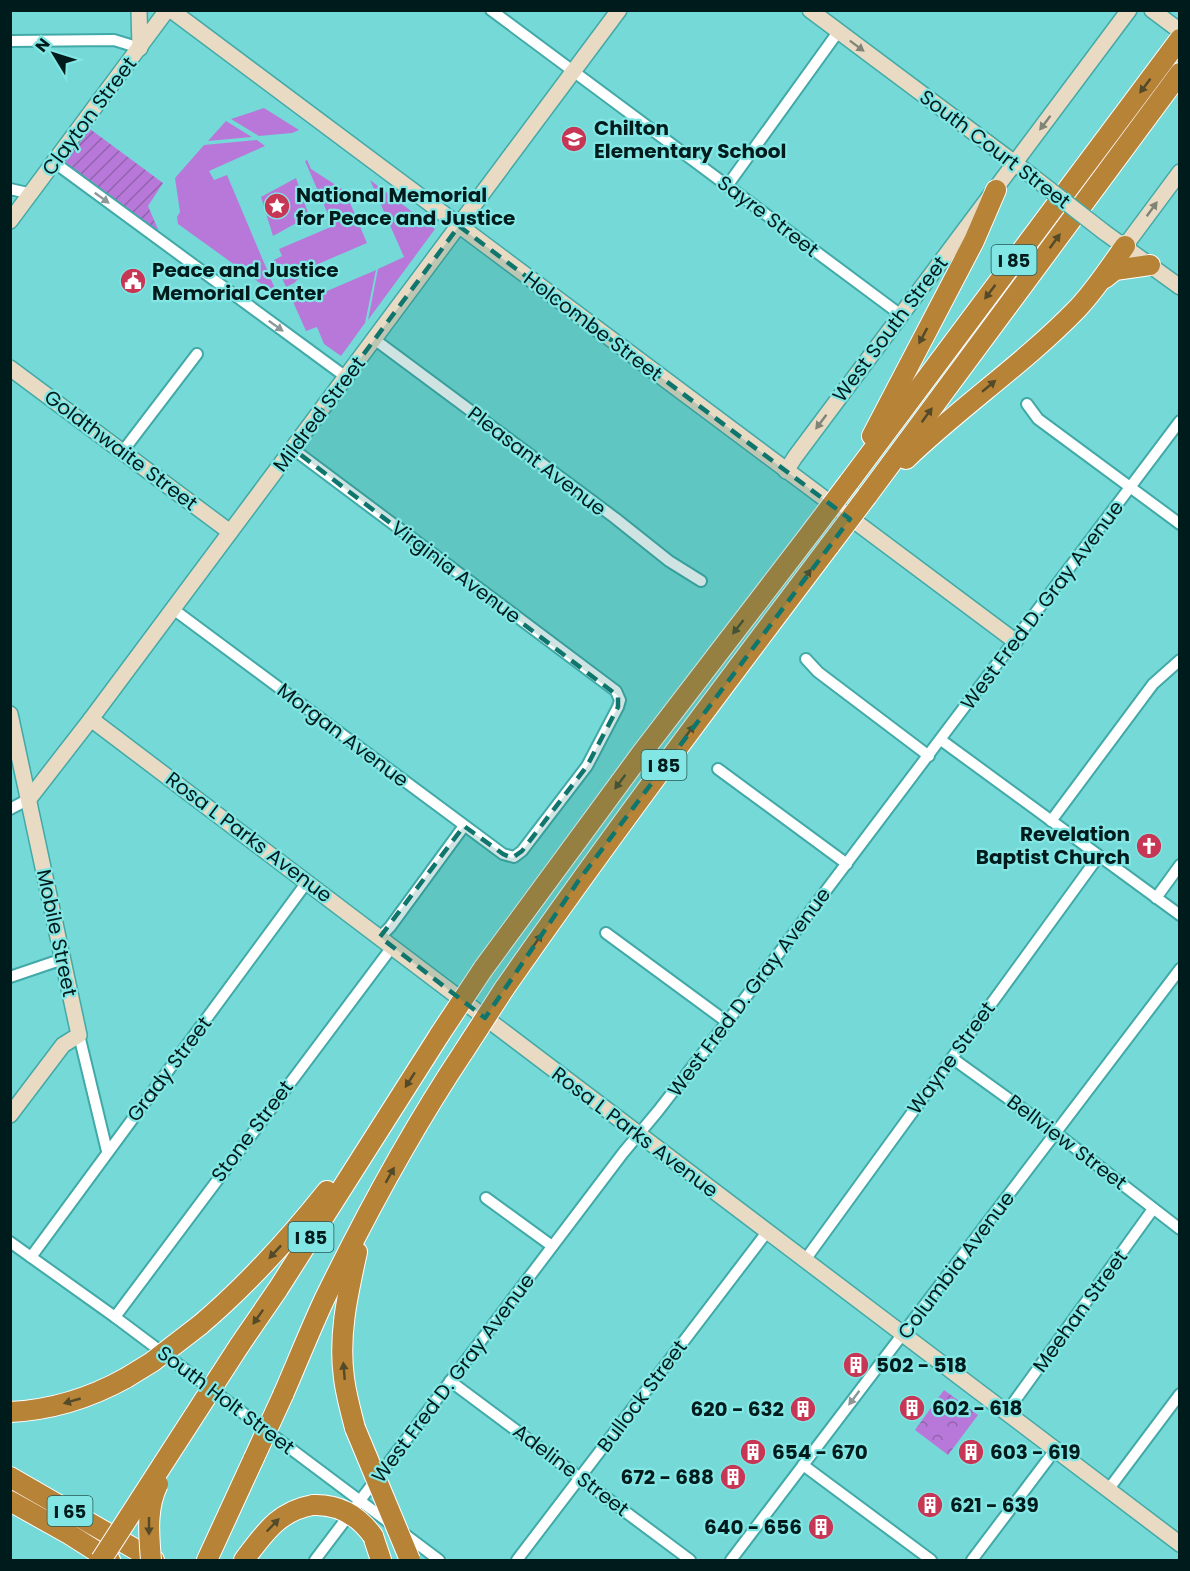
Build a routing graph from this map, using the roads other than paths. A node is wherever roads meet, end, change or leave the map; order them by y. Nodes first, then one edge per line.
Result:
1 (140, 10) edge
2 (169, 10) edge
3 (490, 10) edge
4 (619, 10) edge
5 (810, 10) edge
6 (1129, 10) edge
7 (1154, 11) edge
8 (1179, 31) edge
9 (838, 32) junction
10 (1179, 39) edge
11 (10, 41) edge
12 (140, 48) junction
13 (573, 71) junction
14 (1179, 74) edge
15 (55, 163) junction
16 (1014, 164) junction
17 (1179, 172) edge
18 (727, 186) junction
19 (10, 189) edge
20 (996, 190) junction
21 (32, 194) junction
22 (10, 220) edge
23 (459, 226) junction
24 (1125, 246) junction
25 (1150, 265) junction
26 (1102, 279) junction
27 (1179, 287) edge
28 (901, 315) junction
29 (374, 339) junction
30 (197, 354) dead end
31 (10, 368) edge
32 (346, 377) junction
33 (1027, 404) dead end
34 (1179, 421) edge
35 (293, 449) junction
36 (123, 452) junction
37 (786, 471) junction
38 (849, 482) junction
39 (1130, 487) junction
40 (867, 496) junction
41 (1179, 524) edge
42 (230, 532) junction
43 (701, 581) dead end
44 (173, 609) junction
45 (1015, 641) junction
46 (806, 659) dead end
47 (1179, 660) edge
48 (10, 714) edge
49 (92, 719) junction
50 (941, 741) junction
51 (929, 756) junction
52 (718, 769) dead end
53 (29, 799) junction
54 (10, 809) edge
55 (1051, 821) junction
56 (464, 826) junction
57 (1098, 856) junction
58 (514, 857) joint
59 (847, 864) junction
60 (1179, 865) edge
61 (308, 882) junction
62 (1156, 898) junction
63 (1179, 915) edge
64 (606, 933) dead end
65 (386, 942) junction
66 (63, 959) junction
67 (1179, 969) edge
68 (10, 977) edge
69 (727, 1022) junction
70 (79, 1035) junction
71 (952, 1058) junction
72 (10, 1115) edge
73 (380, 1126) junction
74 (1056, 1133) junction
75 (638, 1134) junction
76 (107, 1151) junction
77 (486, 1198) dead end
78 (1154, 1209) junction
79 (362, 1226) junction
80 (1179, 1229) edge
81 (766, 1232) junction
82 (10, 1242) edge
83 (552, 1246) junction
84 (31, 1257) junction
85 (805, 1260) junction
86 (115, 1317) junction
87 (903, 1335) junction
88 (450, 1381) junction
89 (1179, 1394) edge
90 (10, 1412) edge
91 (1006, 1413) junction
92 (183, 1433) junction
93 (1055, 1450) junction
94 (803, 1465) junction
95 (10, 1477) edge
96 (580, 1478) junction
97 (1108, 1490) junction
98 (10, 1501) edge
99 (360, 1501) junction
100 (227, 1518) junction
101 (1179, 1544) edge
102 (100, 1560) edge
103 (110, 1560) edge
104 (153, 1560) edge
105 (193, 1560) edge
106 (207, 1560) edge
107 (244, 1560) edge
108 (315, 1560) edge
109 (381, 1560) edge
110 (410, 1560) edge
111 (439, 1560) edge
112 (517, 1560) edge
113 (690, 1560) edge
114 (731, 1560) edge
115 (930, 1560) edge
116 (972, 1560) edge

1 - 12 street
2 - 12 street, Clayton Street
2 - 23 street, Holcombe Street
3 - 13 street, Sayre Street
4 - 13 street, Mildred Street
5 - 9 street, South Court Street
6 -> 16 street, West South Street
7 - 8 street
9 -> 16 street, South Court Street
9 - 18 street
10 -> 38 highway, I 85
11 - 12 street
12 - 15 street, Clayton Street
13 - 18 street, Sayre Street
13 - 23 street, Mildred Street
40 -> 14 highway, I 85
15 - 21 street, Clayton Street
15 -> 32 street
16 - 20 street, West South Street
16 - 24 street, South Court Street, bridge
24 -> 17 street
18 - 28 street, Sayre Street
19 - 21 street
20 - 28 street, West South Street
20 -> 38 highway
21 - 22 street, Clayton Street
23 - 29 street, Mildred Street
23 - 37 street, Holcombe Street
24 - 25 street, South Court Street
24 - 26 highway
25 - 26 highway
25 - 27 street, South Court Street
40 -> 26 highway
28 -> 37 street, West South Street
29 - 32 street, Mildred Street
29 - 43 street, Pleasant Avenue
30 - 36 street
31 - 36 street, Goldthwaite Street
32 - 35 street, Mildred Street
33 - 39 street
34 - 39 street, West Fred D. Gray Avenue
35 - 42 street, Mildred Street
35 - 58 street, Virginia Avenue
36 - 42 street, Goldthwaite Street
37 - 45 street, Holcombe Street
38 -> 73 highway, I 85, bridge
39 - 41 street
39 - 45 street, West Fred D. Gray Avenue
79 -> 40 highway, I 85, bridge
42 - 44 street, Mildred Street
44 - 49 street, Mildred Street
44 - 56 street, Morgan Avenue
45 - 50 street, West Fred D. Gray Avenue
46 - 51 street
47 - 55 street
48 - 53 street, Mobile Street
49 - 53 street, Mildred Street
49 - 61 street, Rosa L Parks Avenue
50 - 51 street, West Fred D. Gray Avenue
50 - 55 street
51 - 59 street, West Fred D. Gray Avenue
52 - 59 street
53 - 54 street, Mildred Street
53 - 66 street, Mobile Street
55 - 57 street
56 - 58 street, Morgan Avenue
56 - 65 street, Stone Street
57 - 62 street
57 - 71 street, Wayne Street
59 - 69 street, West Fred D. Gray Avenue
60 - 62 street
61 - 65 street, Rosa L Parks Avenue
61 - 76 street, Grady Street
62 - 63 street
64 - 69 street
65 - 75 street, Rosa L Parks Avenue
65 - 86 street, Stone Street
66 - 68 street
66 - 70 street, Mobile Street
67 - 74 street, Columbia Avenue
69 - 75 street, West Fred D. Gray Avenue
70 - 72 street
70 - 76 street, Mobile Street
71 - 74 street, Bellview Street
71 - 85 street, Wayne Street
73 -> 90 highway, bridge
73 -> 92 highway, I 85, bridge
74 - 78 street, Bellview Street
74 - 87 street, Columbia Avenue
75 - 81 street, Rosa L Parks Avenue
75 - 83 street, West Fred D. Gray Avenue
76 - 84 street, Grady Street
77 - 83 street
78 - 80 street, Bellview Street
78 - 91 street, Meehan Street
79 - 100 highway, I 85, bridge
110 -> 79 highway, bridge
81 - 85 street, Rosa L Parks Avenue
81 - 96 street, Bullock Street
82 - 84 street, South Holt Street
83 - 88 street, West Fred D. Gray Avenue
84 - 86 street, South Holt Street
85 - 87 street, Rosa L Parks Avenue
86 - 99 street, South Holt Street
87 - 91 street, Rosa L Parks Avenue
87 -> 94 street, Columbia Avenue
88 - 96 street, Adeline Street
88 - 99 street, West Fred D. Gray Avenue
89 - 97 street
91 - 93 street, Rosa L Parks Avenue
92 - 102 highway, bridge
92 -> 104 highway, bridge
93 - 97 street, Rosa L Parks Avenue
93 - 116 street
94 - 114 street, Columbia Avenue
94 - 115 street
95 - 104 highway, I 65
96 - 112 street, Bullock Street
96 - 113 street, Adeline Street
97 - 101 street, Rosa L Parks Avenue
98 - 103 highway, I 65
99 - 108 street, West Fred D. Gray Avenue
99 - 111 street, South Holt Street
100 - 105 highway
100 - 106 highway
107 -> 109 highway, bridge

